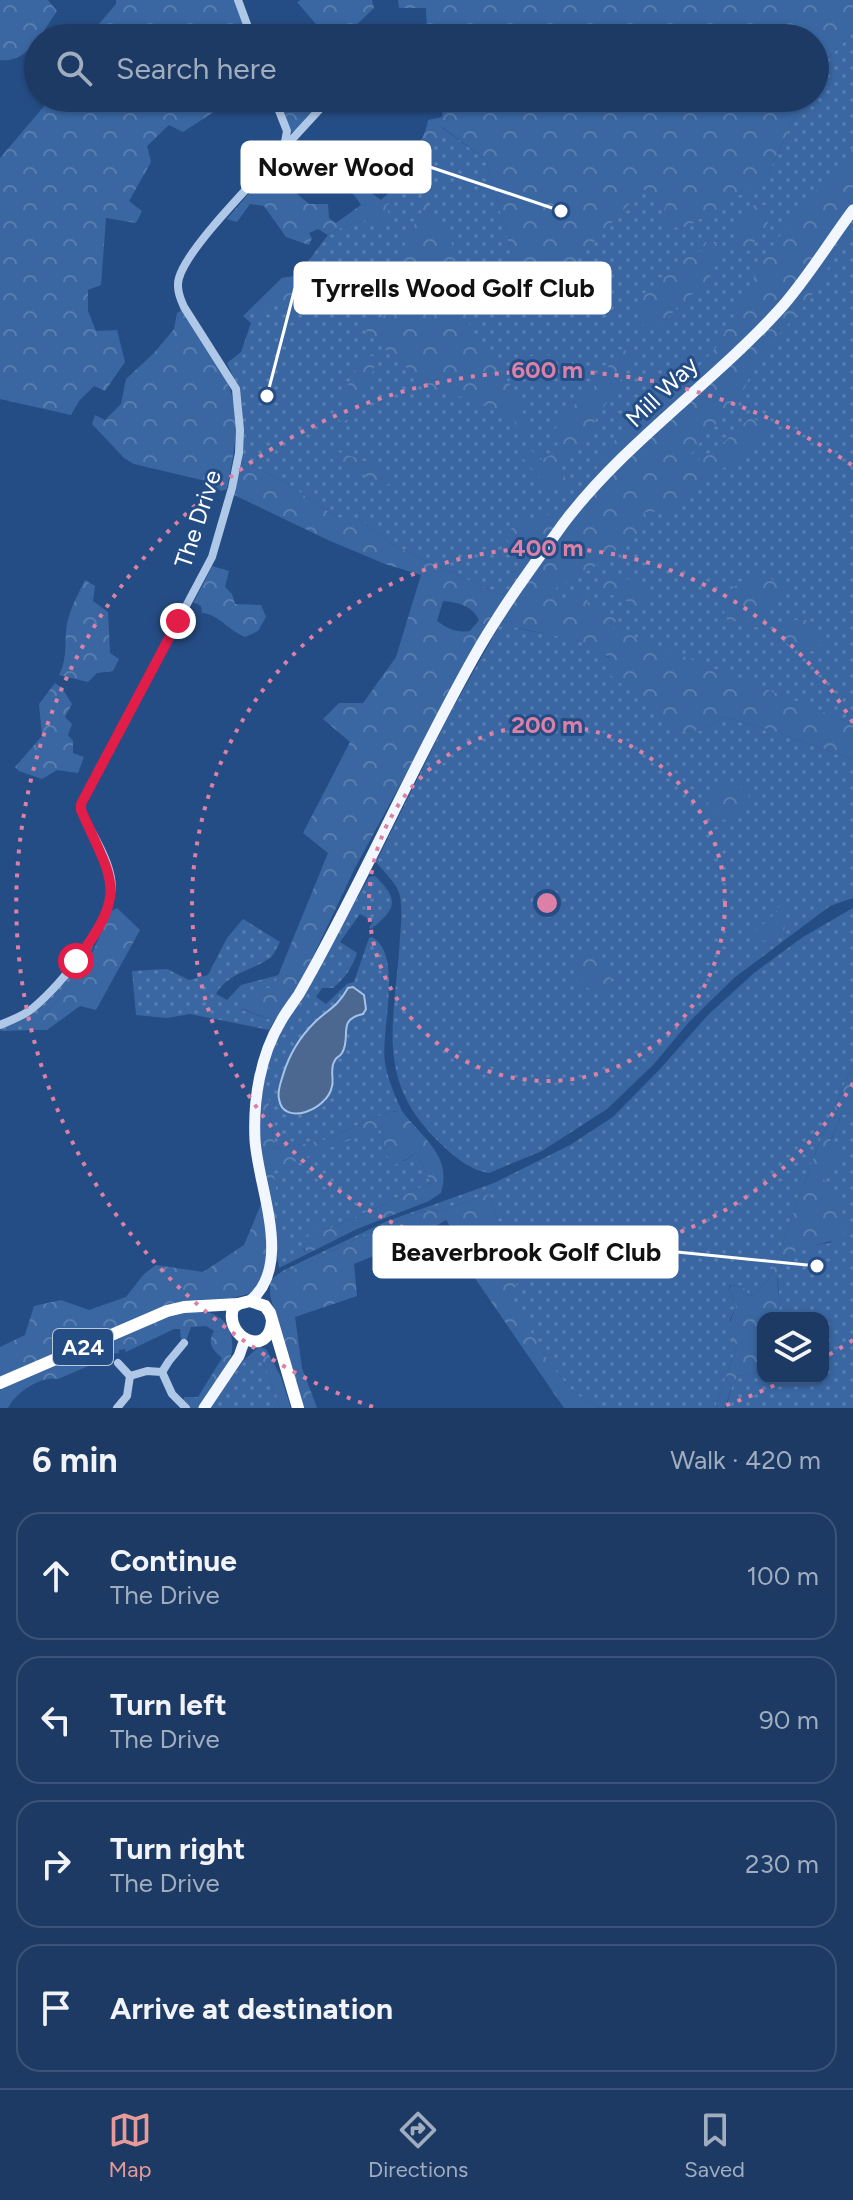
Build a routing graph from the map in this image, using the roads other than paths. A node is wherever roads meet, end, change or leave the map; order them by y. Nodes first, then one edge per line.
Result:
1 (238, 0) edge
2 (247, 24) edge
3 (280, 112) edge
4 (317, 112) edge
5 (284, 148) junction
6 (853, 210) edge
7 (0, 1025) edge
8 (265, 1283) junction
9 (244, 1302) junction
10 (209, 1306) junction
11 (271, 1317) junction
12 (232, 1320) junction
13 (245, 1339) junction
14 (265, 1339) junction
15 (184, 1343) dead end
16 (118, 1363) dead end
17 (283, 1364) junction
18 (162, 1372) junction
19 (130, 1376) junction
20 (0, 1383) edge
21 (117, 1408) edge
22 (186, 1408) edge
23 (204, 1408) edge
24 (298, 1408) edge

1 - 2 street
3 - 5 street
4 - 5 street
5 - 7 street, The Drive
6 - 8 main road, Mill Way
8 - 9 main road
8 - 11 main road
9 - 10 highway, A24
9 - 11 highway
9 - 12 highway
10 - 12 highway
10 - 20 highway, A24
11 - 14 highway
11 - 17 highway
12 - 13 highway
13 - 14 highway
13 - 23 main road
14 - 17 highway
15 - 18 street
16 - 19 street
17 - 24 highway
18 - 19 street
18 - 22 street
19 - 21 street

